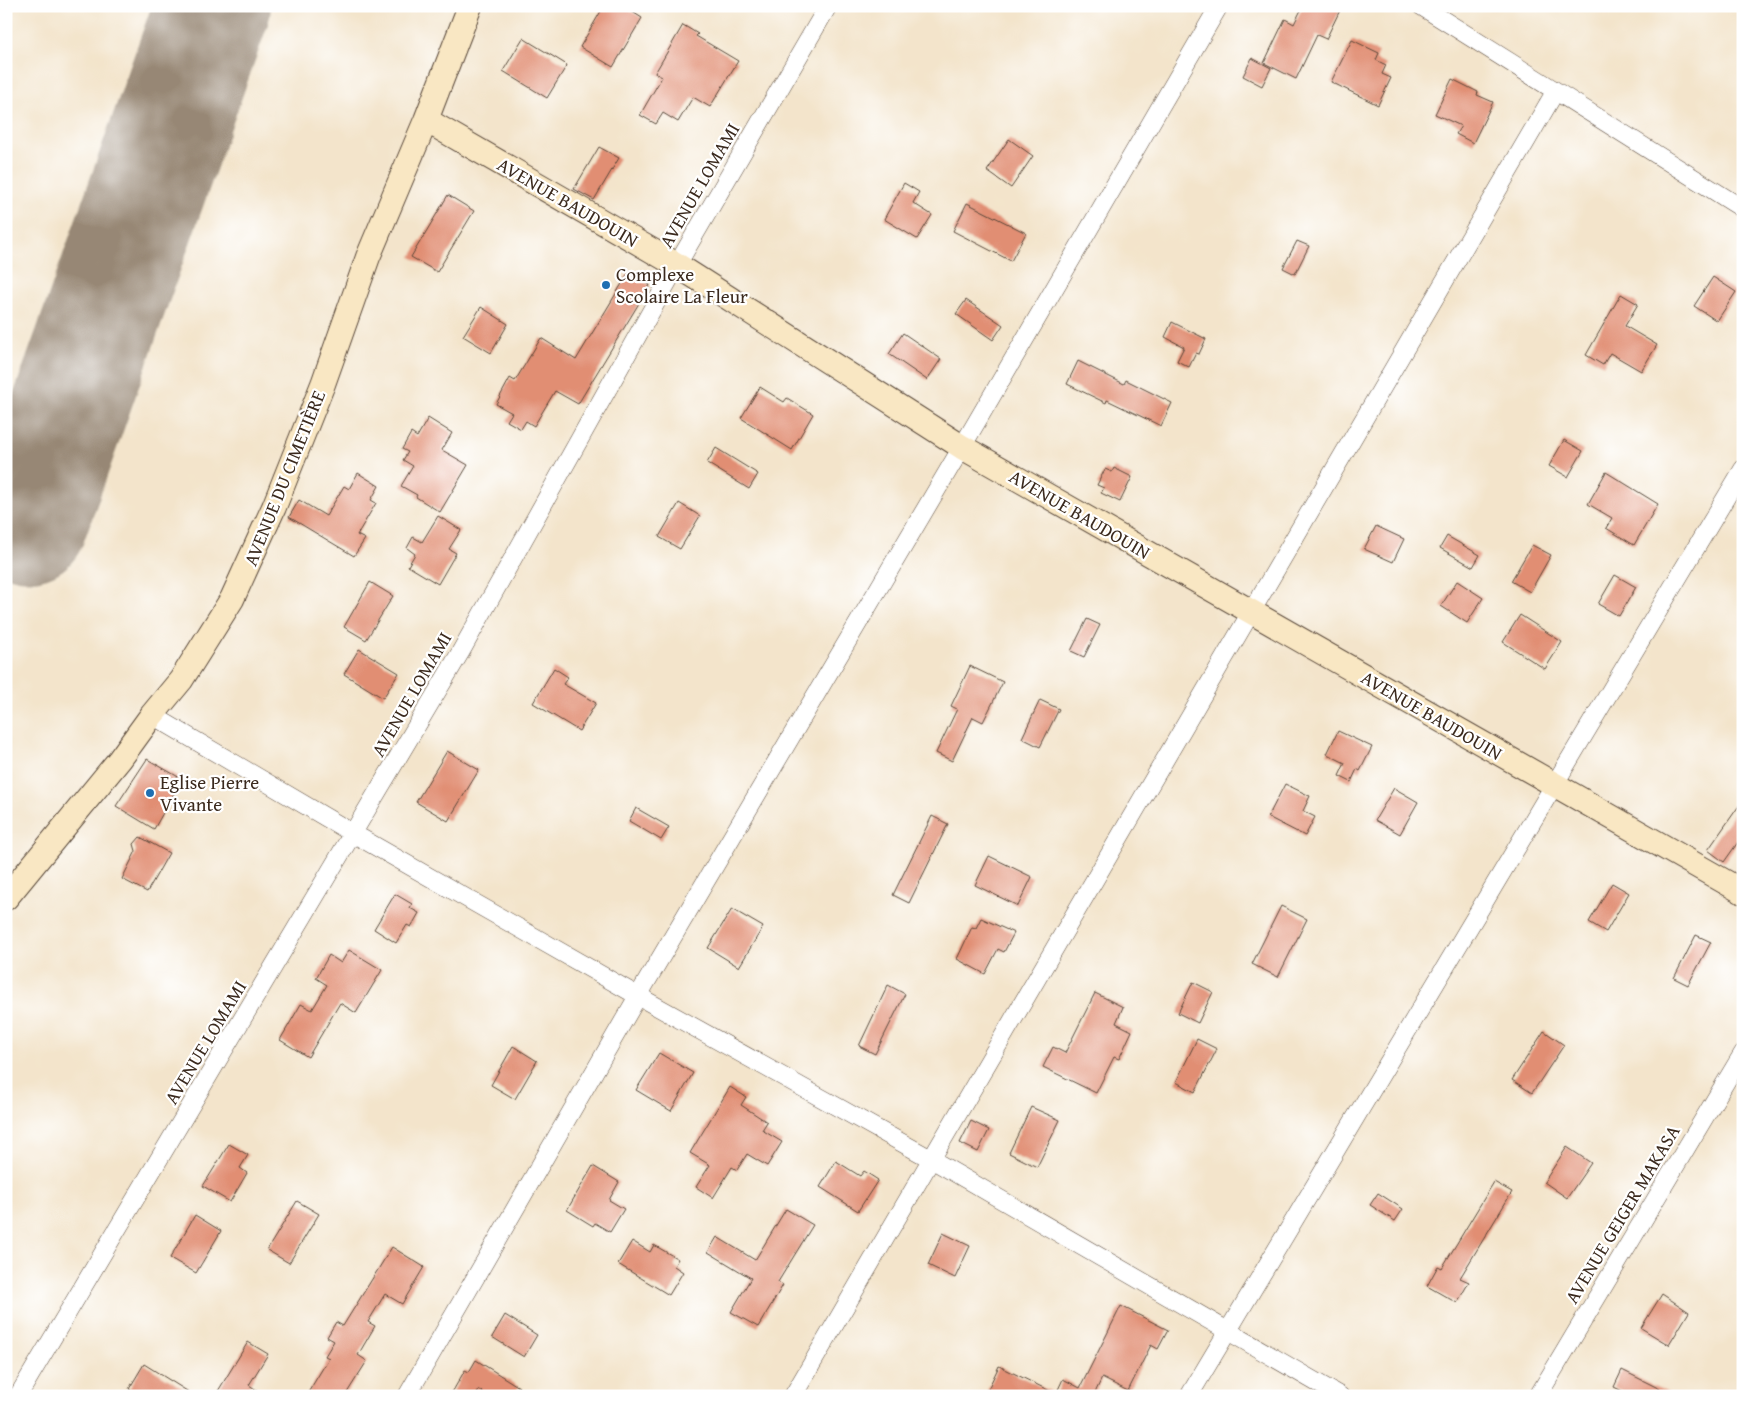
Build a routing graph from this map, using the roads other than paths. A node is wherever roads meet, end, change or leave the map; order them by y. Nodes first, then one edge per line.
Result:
1 (470, 6) edge
2 (828, 6) edge
3 (1219, 6) edge
4 (1422, 6) edge
5 (1555, 92) junction
6 (426, 120) junction
7 (1743, 209) edge
8 (677, 265) junction
9 (962, 448) junction
10 (1743, 469) edge
11 (1251, 612) junction
12 (152, 715) junction
13 (1553, 784) junction
14 (354, 834) junction
15 (1743, 892) edge
16 (6, 898) edge
17 (638, 996) junction
18 (1743, 1053) edge
19 (932, 1159) junction
20 (1227, 1332) junction
21 (18, 1396) edge
22 (407, 1396) edge
23 (793, 1396) edge
24 (1189, 1396) edge
25 (1340, 1396) edge
26 (1538, 1396) edge

1 - 6 street, AVENUE DU CIMETIÈRE
2 - 8 street, AVENUE LOMAMI
3 - 9 street
4 - 5 street
5 - 7 street
5 - 11 street
6 - 8 street, AVENUE BAUDOUIN
6 - 12 street, AVENUE DU CIMETIÈRE
8 - 9 street, AVENUE BAUDOUIN
8 - 14 street, AVENUE LOMAMI
9 - 11 street, AVENUE BAUDOUIN
9 - 17 street
10 - 13 street
11 - 13 street, AVENUE BAUDOUIN
11 - 19 street
12 - 14 street
12 - 16 street, AVENUE DU CIMETIÈRE
13 - 15 street, AVENUE BAUDOUIN
13 - 20 street
14 - 17 street
14 - 21 street, AVENUE LOMAMI
17 - 19 street
17 - 22 street
18 - 26 street, AVENUE GEIGER MAKASA
19 - 20 street
19 - 23 street
20 - 24 street
20 - 25 street

